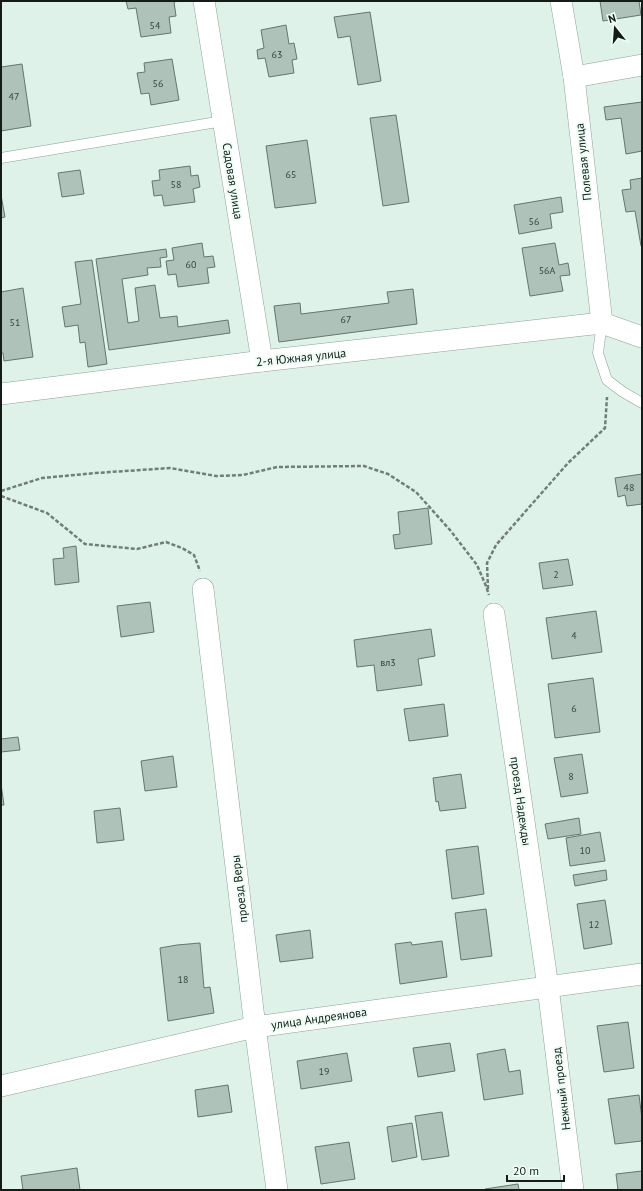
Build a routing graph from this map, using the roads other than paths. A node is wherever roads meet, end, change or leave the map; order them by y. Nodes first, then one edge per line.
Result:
1 (204, 1) edge
2 (561, 1) edge
3 (642, 65) edge
4 (574, 77) junction
5 (223, 121) junction
6 (1, 158) edge
7 (602, 323) junction
8 (642, 336) edge
9 (262, 361) junction
10 (1, 394) edge
11 (642, 403) edge
12 (203, 589) road end
13 (494, 614) road end
14 (642, 974) edge
15 (548, 987) junction
16 (255, 1027) junction
17 (1, 1086) edge
18 (277, 1190) edge
19 (573, 1190) edge

1 - 5 street, Садовая улица
2 - 4 street, Полевая улица
3 - 4 street
4 - 7 street, Полевая улица
5 - 6 lane
5 - 9 street, Садовая улица
7 - 8 street
7 - 9 street, 2-я Южная улица
7 - 11 lane
9 - 10 street, 2-я Южная улица
12 - 16 street, проезд Веры
13 - 15 street, проезд Надежды
14 - 15 street, улица Андреянова
15 - 16 street, улица Андреянова
15 - 19 street, Нежный проезд
16 - 17 street, улица Андреянова
16 - 18 street, проезд Веры

